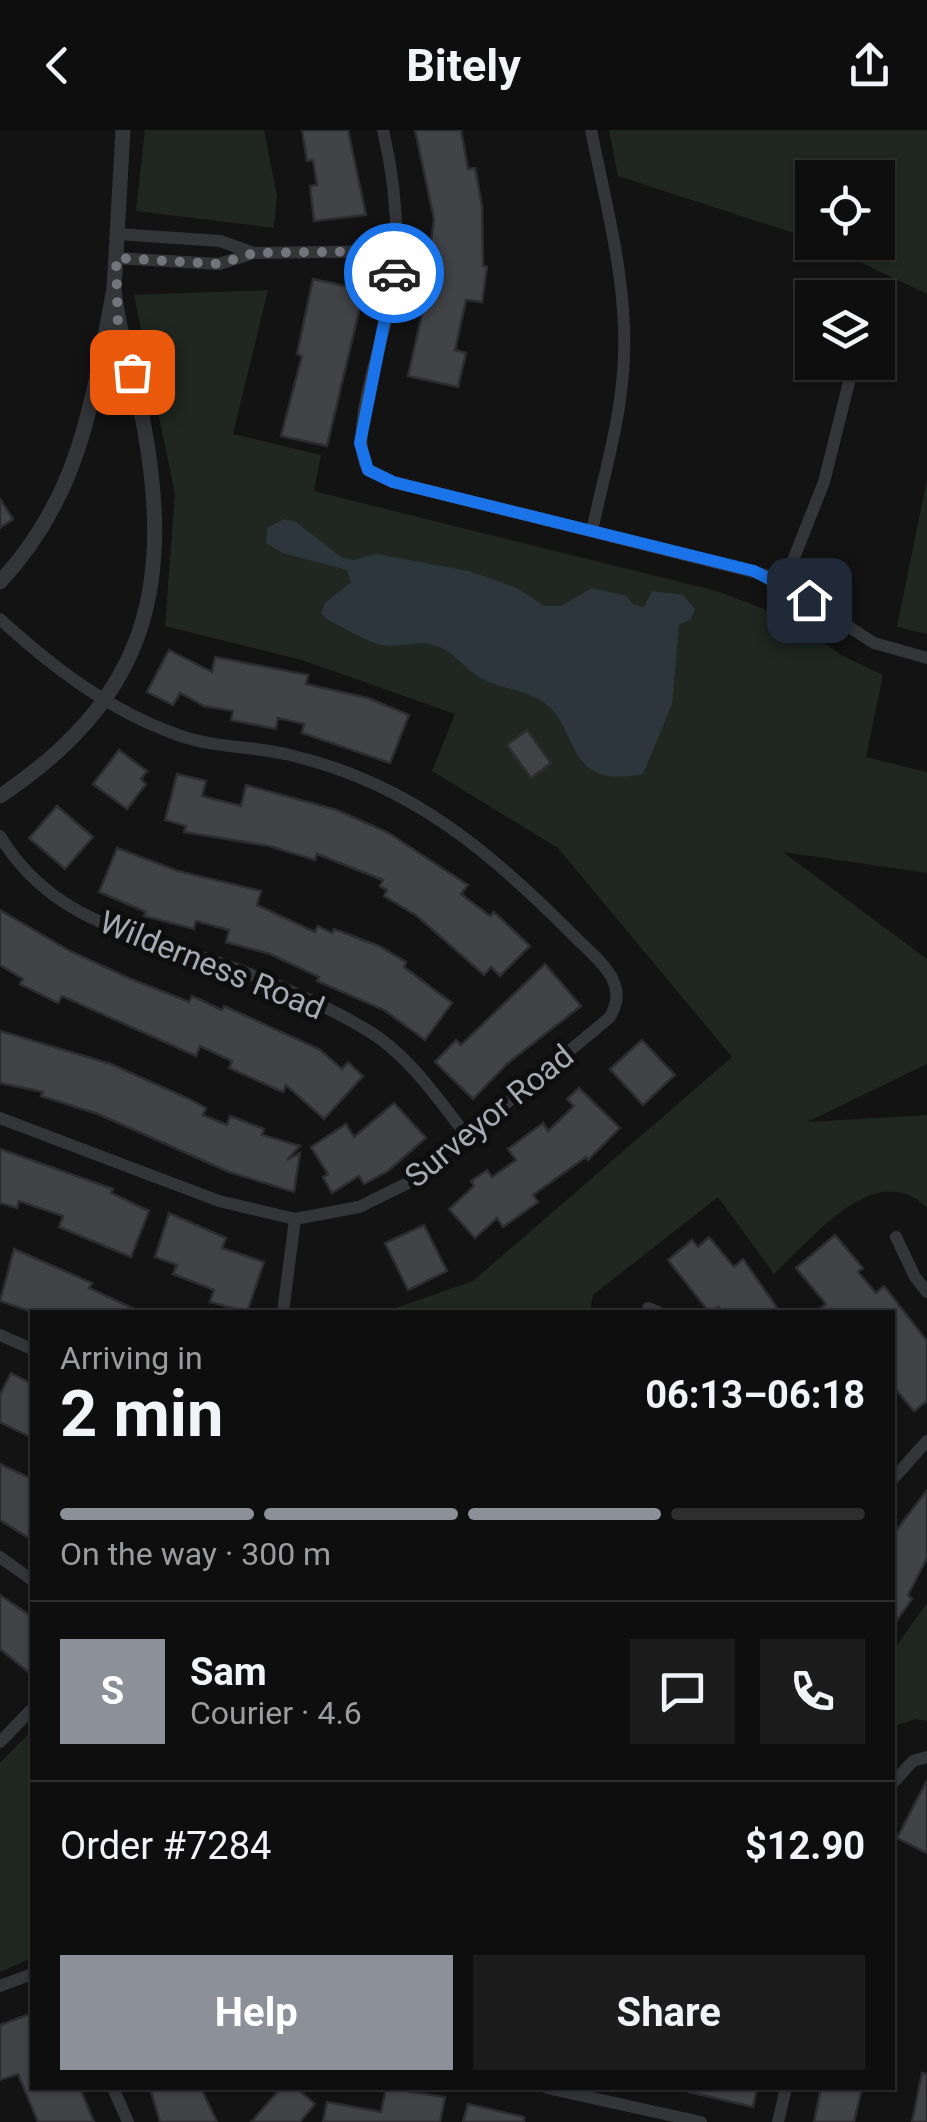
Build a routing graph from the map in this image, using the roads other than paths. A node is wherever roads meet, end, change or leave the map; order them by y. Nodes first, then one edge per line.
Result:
1 (123, 130) edge
2 (383, 130) edge
3 (590, 130) edge
4 (117, 234) junction
5 (396, 251) junction
6 (254, 253) junction
7 (116, 258) junction
8 (114, 290) junction
9 (850, 380) edge
10 (592, 531) junction
11 (0, 582) edge
12 (784, 584) junction
13 (0, 619) edge
14 (927, 658) edge
15 (107, 702) junction
16 (0, 796) edge
17 (0, 836) edge
18 (0, 1118) edge
19 (467, 1136) junction
20 (296, 1219) junction
21 (896, 1237) dead end
22 (927, 1292) edge
23 (283, 1310) edge
24 (0, 1335) edge
25 (30, 1348) edge
26 (927, 1441) edge
27 (895, 1477) edge
28 (0, 1557) edge
29 (30, 1579) edge
30 (30, 1711) edge
31 (0, 1742) edge
32 (925, 1756) edge
33 (895, 1781) edge
34 (30, 1975) edge
35 (0, 1986) edge
36 (114, 2090) edge
37 (556, 2090) edge
38 (786, 2090) edge
39 (128, 2122) edge
40 (700, 2122) edge
41 (778, 2122) edge

1 - 4 street
2 - 5 street
3 - 10 street
4 - 6 street
4 - 7 street
5 - 6 street
5 - 10 street
6 - 7 street
7 - 8 street
8 - 11 street
8 - 15 street
9 - 12 street
10 - 12 street
12 - 14 street
13 - 15 street
15 - 16 street
15 - 19 street, Surveyor Road
17 - 19 street, Wilderness Road
18 - 20 street, Surveyor Road
19 - 20 street, Surveyor Road
20 - 23 street
21 - 22 street
24 - 25 street
26 - 27 street
28 - 29 street
30 - 31 street
32 - 33 street
34 - 35 street
36 - 39 street
37 - 40 street
38 - 41 street

